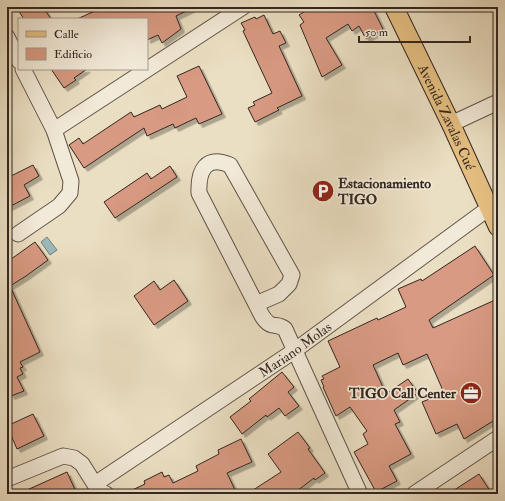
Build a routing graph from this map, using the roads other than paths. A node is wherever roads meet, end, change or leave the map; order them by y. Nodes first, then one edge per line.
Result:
1 (243, 7) edge
2 (394, 7) edge
3 (7, 37) edge
4 (18, 59) edge
5 (148, 69) edge
6 (24, 70) edge
7 (146, 70) edge
8 (498, 102) edge
9 (451, 124) junction
10 (54, 130) junction
11 (489, 208) junction
12 (498, 227) edge
13 (18, 234) dead end
14 (256, 304) junction
15 (294, 351) junction
16 (498, 438) edge
17 (8, 475) edge
18 (100, 491) edge
19 (360, 494) edge
20 (414, 494) edge

1 - 5 street
2 - 9 main road, Avenida Zavalas Cué
3 - 4 street
6 - 10 street
7 - 10 street
8 - 9 street
9 - 11 main road, Avenida Zavalas Cué
10 - 13 street
11 - 12 main road, Avenida Zavalas Cué
11 - 15 street, Mariano Molas
14 - 14 street
14 - 15 street
15 - 18 street, Mariano Molas
15 - 19 street
16 - 20 street
17 - 18 street

